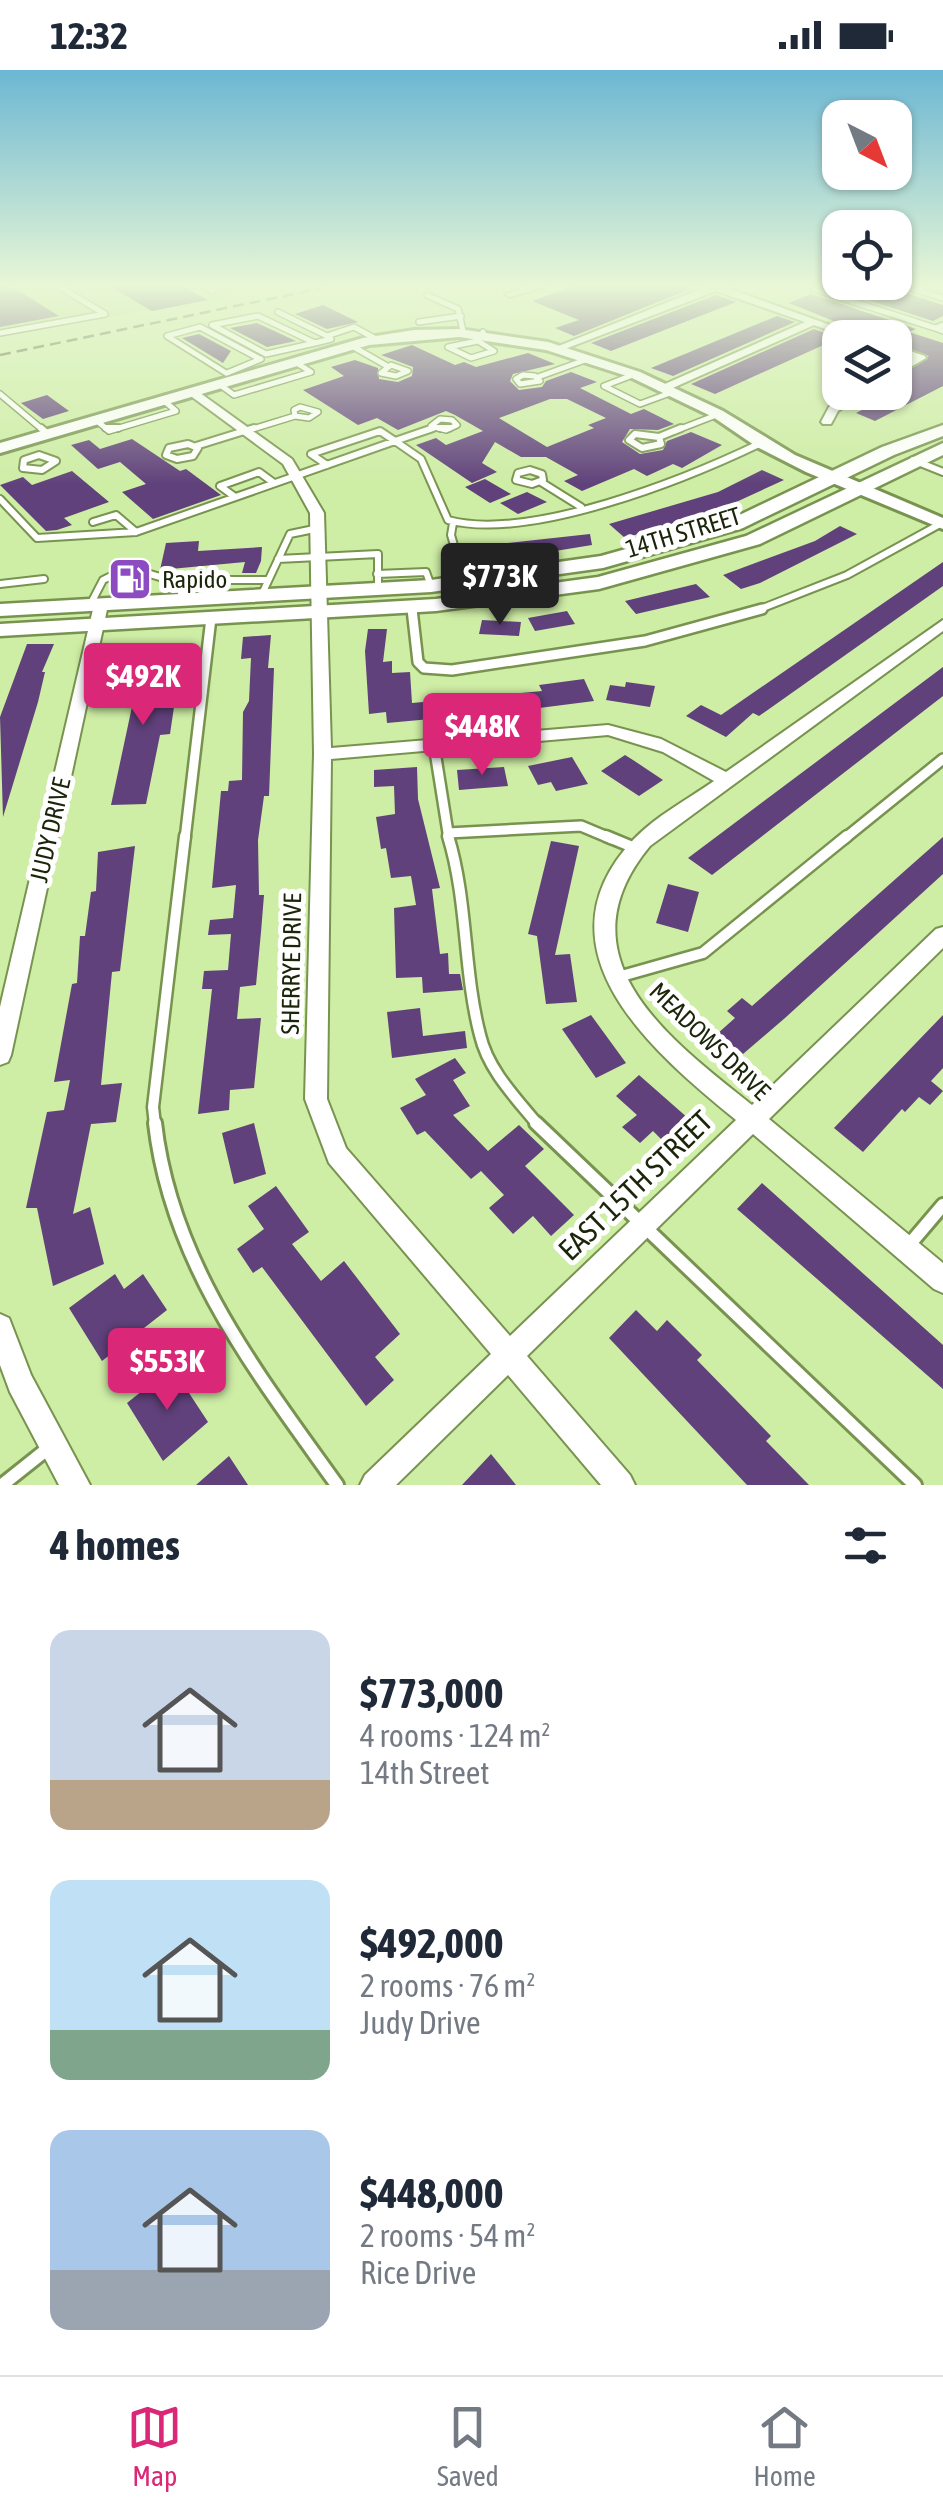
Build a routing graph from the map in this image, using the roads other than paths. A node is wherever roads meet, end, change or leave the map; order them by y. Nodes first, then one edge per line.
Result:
1 (189, 352) edge
2 (247, 352) edge
3 (262, 352) edge
4 (283, 352) edge
5 (317, 352) edge
6 (358, 352) edge
7 (459, 352) edge
8 (491, 352) edge
9 (572, 352) edge
10 (748, 352) edge
11 (276, 354) junction
12 (260, 359) junction
13 (588, 359) junction
14 (293, 363) junction
15 (387, 366) dead end
16 (630, 376) junction
17 (538, 377) dead end
18 (227, 379) junction
19 (666, 391) junction
20 (192, 392) junction
21 (0, 394) edge
22 (833, 410) edge
23 (719, 414) junction
24 (295, 416) dead end
25 (827, 422) dead end
26 (434, 428) dead end
27 (943, 430) edge
28 (247, 431) junction
29 (48, 434) junction
30 (659, 437) junction
31 (394, 441) junction
32 (21, 442) junction
33 (761, 443) junction
34 (196, 446) junction
35 (0, 448) edge
36 (943, 448) edge
37 (33, 456) junction
38 (913, 460) junction
39 (327, 464) junction
40 (943, 472) edge
41 (299, 475) junction
42 (835, 477) junction
43 (541, 482) dead end
44 (274, 484) junction
45 (860, 488) junction
46 (234, 497) junction
47 (0, 499) edge
48 (581, 507) junction
49 (93, 522) dead end
50 (453, 524) junction
51 (942, 524) edge
52 (319, 528) junction
53 (136, 532) junction
54 (319, 558) junction
55 (278, 559) junction
56 (44, 579) dead end
57 (378, 582) junction
58 (464, 583) junction
59 (0, 585) edge
60 (264, 588) junction
61 (181, 600) junction
62 (320, 602) junction
63 (412, 606) junction
64 (207, 608) junction
65 (0, 610) edge
66 (96, 611) junction
67 (943, 624) edge
68 (0, 630) edge
69 (434, 745) junction
70 (323, 754) junction
71 (943, 759) edge
72 (725, 778) junction
73 (448, 834) junction
74 (636, 848) junction
75 (943, 935) edge
76 (617, 978) junction
77 (0, 1055) edge
78 (751, 1118) junction
79 (943, 1204) edge
80 (642, 1224) junction
81 (906, 1248) junction
82 (943, 1280) edge
83 (0, 1327) edge
84 (506, 1354) junction
85 (53, 1444) junction
86 (2, 1485) edge
87 (75, 1485) edge
88 (337, 1485) edge
89 (376, 1485) edge
90 (620, 1485) edge
91 (915, 1485) edge

1 - 18 lane
2 - 12 lane
3 - 11 lane
4 - 11 lane
5 - 14 street
6 - 15 lane
7 - 8 lane
9 - 13 street
10 - 19 street
11 - 12 lane
11 - 14 lane
12 - 18 lane
13 - 16 street
13 - 17 lane
14 - 18 street
14 - 18 lane
16 - 19 street
16 - 19 lane
18 - 20 street
19 - 23 street
20 - 28 street, SHERRYE DRIVE
20 - 29 street
21 - 29 lane
22 - 25 street
23 - 30 lane
23 - 33 street
24 - 28 lane
26 - 31 lane
27 - 42 main road, 14TH STREET
28 - 34 lane
28 - 41 street, SHERRYE DRIVE
29 - 32 street
30 - 30 lane
31 - 39 lane
31 - 39 lane
31 - 50 lane
32 - 35 street
32 - 37 lane
33 - 42 street
33 - 48 lane
34 - 34 lane
36 - 38 main road, 14TH STREET
37 - 37 lane
38 - 40 lane
38 - 45 main road, 14TH STREET
39 - 41 lane
41 - 44 lane
41 - 52 street, SHERRYE DRIVE
42 - 45 street
42 - 58 main road, 14TH STREET
43 - 48 lane
44 - 46 lane
44 - 46 lane
45 - 51 street
45 - 63 main road, 14TH STREET
46 - 53 lane
47 - 53 lane
48 - 50 lane
49 - 53 lane
50 - 58 lane
51 - 63 lane
52 - 54 street, SHERRYE DRIVE
52 - 55 lane
54 - 55 lane
54 - 57 lane
54 - 62 street, SHERRYE DRIVE
55 - 60 lane
56 - 59 lane
57 - 58 main road, 14TH STREET
57 - 62 main road, 14TH STREET
60 - 62 main road, 14TH STREET
60 - 64 main road, 14TH STREET
61 - 64 main road, 14TH STREET
61 - 66 main road, 14TH STREET
61 - 66 lane
62 - 63 main road, 14TH STREET
62 - 64 main road, 14TH STREET
62 - 70 street, SHERRYE DRIVE
64 - 66 main road, 14TH STREET
64 - 88 lane
65 - 66 main road, 14TH STREET
66 - 68 main road, 14TH STREET
66 - 77 street, JUDY DRIVE
67 - 72 street, MEADOWS DRIVE
69 - 70 street
69 - 72 street
69 - 73 lane
70 - 84 street, SHERRYE DRIVE
71 - 76 lane
72 - 74 street, MEADOWS DRIVE
73 - 74 lane
73 - 80 lane
74 - 76 street, MEADOWS DRIVE
75 - 78 street, EAST 15TH STREET
76 - 78 street, MEADOWS DRIVE
78 - 80 street, EAST 15TH STREET
78 - 81 street, MEADOWS DRIVE
79 - 81 lane
80 - 84 street, EAST 15TH STREET
80 - 91 lane
81 - 82 street, MEADOWS DRIVE
83 - 85 street
84 - 89 street, EAST 15TH STREET
84 - 90 street, SHERRYE DRIVE
85 - 86 lane
85 - 87 street

